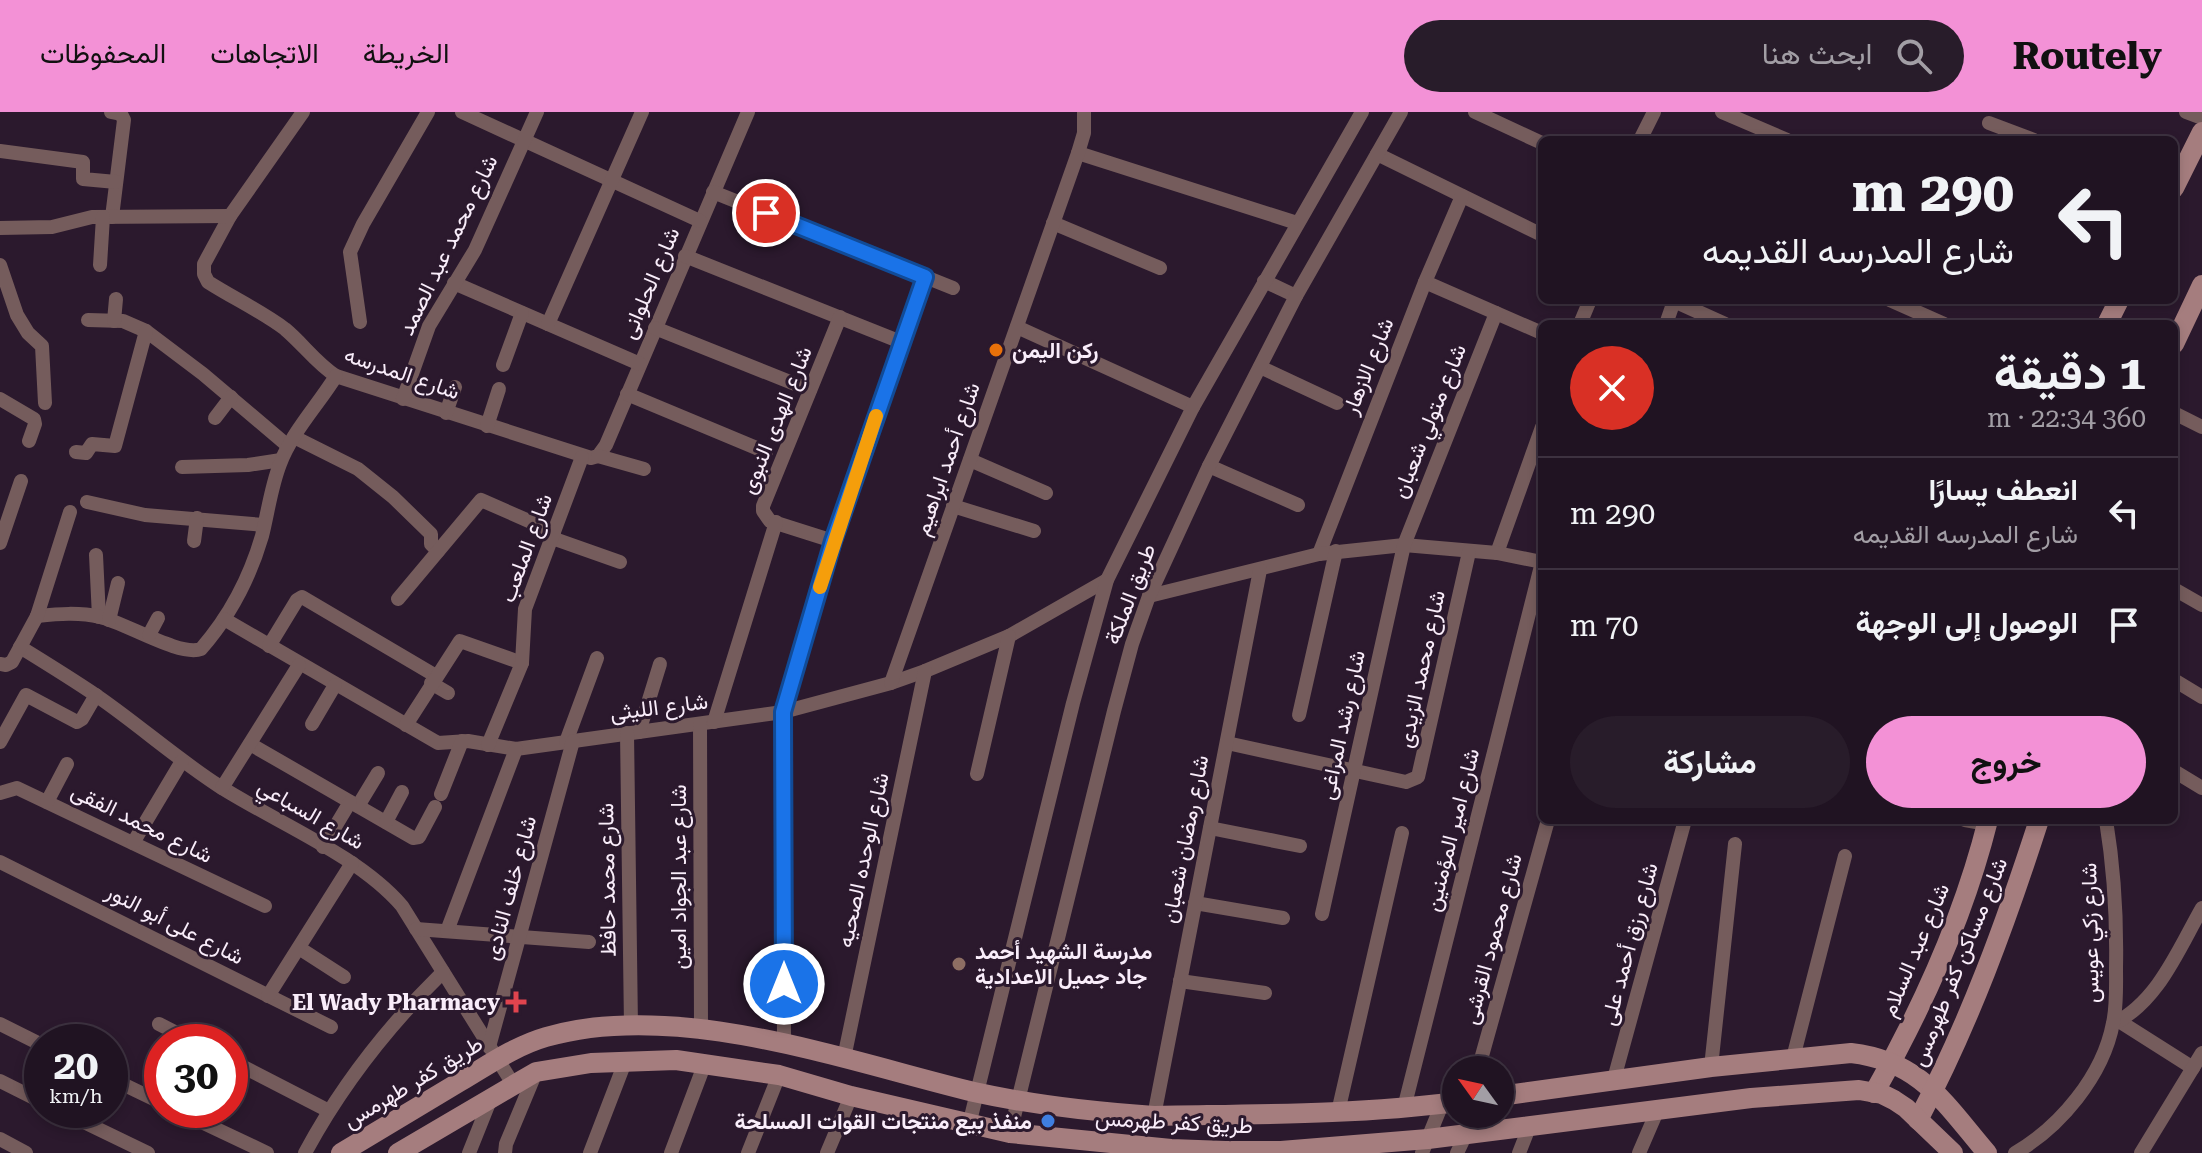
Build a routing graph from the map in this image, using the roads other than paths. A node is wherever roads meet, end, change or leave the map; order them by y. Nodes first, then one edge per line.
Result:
1 (111, 112) edge
2 (303, 112) edge
3 (428, 112) edge
4 (462, 112) edge
5 (537, 112) edge
6 (642, 112) edge
7 (748, 112) edge
8 (1084, 112) edge
9 (1362, 112) edge
10 (1401, 112) edge
11 (1475, 112) edge
12 (1653, 112) edge
13 (1722, 112) edge
14 (2186, 112) edge
15 (2202, 118) edge
16 (1989, 123) dead end
17 (2202, 132) edge
18 (1642, 136) edge
19 (1778, 136) edge
20 (2023, 136) edge
21 (523, 141) junction
22 (1538, 141) edge
23 (0, 151) edge
24 (1078, 153) junction
25 (1377, 154) junction
26 (2178, 180) edge
27 (612, 181) junction
28 (116, 182) junction
29 (713, 192) junction
30 (1462, 196) junction
31 (230, 216) junction
32 (108, 217) junction
33 (700, 221) junction
34 (1053, 223) junction
35 (1297, 223) junction
36 (0, 228) edge
37 (1538, 233) edge
38 (685, 256) junction
39 (0, 265) edge
40 (100, 265) dead end
41 (1160, 268) dead end
42 (925, 277) junction
43 (1264, 281) junction
44 (1425, 282) junction
45 (454, 283) junction
46 (2202, 285) edge
47 (953, 288) dead end
48 (1296, 296) junction
49 (116, 299) dead end
50 (1682, 304) edge
51 (1899, 304) edge
52 (522, 313) junction
53 (1496, 313) junction
54 (840, 317) junction
55 (88, 320) dead end
56 (1716, 320) edge
57 (1935, 320) edge
58 (114, 321) junction
59 (360, 322) dead end
60 (548, 324) junction
61 (1017, 327) junction
62 (655, 328) junction
63 (146, 331) junction
64 (1538, 331) edge
65 (2178, 336) edge
66 (901, 342) junction
67 (640, 364) junction
68 (503, 365) dead end
69 (1260, 367) junction
70 (336, 376) junction
71 (455, 387) dead end
72 (499, 389) dead end
73 (810, 390) junction
74 (627, 394) junction
75 (231, 397) junction
76 (0, 399) edge
77 (403, 399) junction
78 (45, 403) dead end
79 (1337, 403) dead end
80 (1193, 407) junction
81 (446, 413) junction
82 (2178, 415) edge
83 (215, 418) dead end
84 (487, 426) junction
85 (2202, 427) edge
86 (1538, 438) edge
87 (29, 441) dead end
88 (291, 442) junction
89 (76, 452) dead end
90 (766, 452) dead end
91 (598, 456) junction
92 (582, 457) junction
93 (281, 460) junction
94 (970, 460) junction
95 (1209, 466) junction
96 (182, 467) dead end
97 (644, 469) dead end
98 (21, 481) dead end
99 (1046, 493) dead end
100 (87, 502) dead end
101 (1298, 505) dead end
102 (953, 506) junction
103 (70, 512) dead end
104 (197, 518) junction
105 (776, 522) junction
106 (264, 525) junction
107 (1034, 531) dead end
108 (553, 535) junction
109 (194, 541) dead end
110 (833, 541) junction
111 (0, 543) edge
112 (1404, 545) junction
113 (438, 551) junction
114 (1336, 551) junction
115 (1469, 552) junction
116 (1497, 553) junction
117 (1319, 554) junction
118 (96, 555) dead end
119 (1538, 561) edge
120 (620, 562) dead end
121 (1260, 570) junction
122 (1538, 578) edge
123 (1107, 580) junction
124 (118, 583) dead end
125 (2178, 591) edge
126 (1149, 596) junction
127 (398, 599) dead end
128 (2202, 605) edge
129 (37, 616) junction
130 (104, 618) junction
131 (158, 618) dead end
132 (224, 619) junction
133 (149, 635) junction
134 (1009, 636) junction
135 (269, 646) junction
136 (20, 647) junction
137 (597, 658) dead end
138 (522, 663) junction
139 (0, 664) edge
140 (660, 664) dead end
141 (299, 665) junction
142 (925, 671) junction
143 (434, 680) junction
144 (2178, 682) edge
145 (891, 683) junction
146 (335, 685) junction
147 (448, 693) dead end
148 (96, 695) junction
149 (2202, 697) edge
150 (783, 712) junction
151 (1299, 715) dead end
152 (312, 724) dead end
153 (707, 724) junction
154 (406, 725) junction
155 (633, 733) junction
156 (462, 741) junction
157 (569, 741) junction
158 (0, 742) edge
159 (1227, 743) junction
160 (250, 744) junction
161 (488, 745) junction
162 (516, 749) junction
163 (182, 761) junction
164 (67, 764) dead end
165 (1354, 770) junction
166 (378, 773) dead end
167 (2178, 773) edge
168 (977, 774) dead end
169 (4, 786) edge
170 (222, 788) junction
171 (2202, 788) edge
172 (402, 792) dead end
173 (47, 802) junction
174 (354, 804) junction
175 (386, 822) junction
176 (1547, 824) edge
177 (1684, 824) edge
178 (1987, 824) edge
179 (2038, 824) edge
180 (2106, 824) edge
181 (1210, 828) junction
182 (1402, 833) dead end
183 (133, 843) junction
184 (1735, 844) dead end
185 (1300, 846) dead end
186 (323, 847) junction
187 (1845, 856) dead end
188 (0, 862) edge
189 (352, 863) junction
190 (1195, 903) junction
191 (265, 906) dead end
192 (2202, 908) edge
193 (1322, 914) dead end
194 (1283, 918) dead end
195 (416, 929) junction
196 (447, 931) junction
197 (520, 937) junction
198 (589, 942) dead end
199 (299, 948) junction
200 (443, 972) junction
201 (344, 977) dead end
202 (1180, 981) junction
203 (1265, 993) dead end
204 (268, 996) junction
205 (2116, 1022) junction
206 (0, 1024) edge
207 (631, 1026) junction
208 (331, 1027) dead end
209 (701, 1028) junction
210 (24, 1036) edge
211 (784, 1044) junction
212 (493, 1053) junction
213 (2202, 1053) edge
214 (1482, 1056) edge
215 (844, 1058) junction
216 (1793, 1058) junction
217 (1892, 1061) junction
218 (625, 1062) junction
219 (705, 1063) junction
220 (1711, 1067) junction
221 (2193, 1068) junction
222 (248, 1069) edge
223 (536, 1072) junction
224 (779, 1075) junction
225 (1614, 1079) junction
226 (0, 1081) edge
227 (513, 1084) junction
228 (1933, 1091) junction
229 (976, 1092) junction
230 (24, 1093) edge
231 (1874, 1093) junction
232 (1514, 1094) edge
233 (851, 1096) junction
234 (491, 1097) junction
235 (1017, 1100) junction
236 (1442, 1104) edge
237 (1404, 1108) junction
238 (1658, 1109) junction
239 (329, 1111) junction
240 (1338, 1112) junction
241 (1154, 1116) junction
242 (1442, 1116) edge
243 (1918, 1120) junction
244 (969, 1125) junction
245 (1530, 1125) junction
246 (96, 1128) edge
247 (214, 1128) edge
248 (1010, 1133) junction
249 (0, 1139) edge
250 (1462, 1143) edge
251 (418, 1146) edge
252 (1061, 1146) edge
253 (1425, 1146) edge
254 (1357, 1149) edge
255 (1170, 1151) edge
256 (1225, 1152) edge
257 (1280, 1152) edge
258 (26, 1153) edge
259 (148, 1153) edge
260 (267, 1153) edge
261 (305, 1153) edge
262 (341, 1153) edge
263 (398, 1153) edge
264 (469, 1153) edge
265 (505, 1153) edge
266 (590, 1153) edge
267 (671, 1153) edge
268 (748, 1153) edge
269 (827, 1153) edge
270 (1519, 1153) edge
271 (1639, 1153) edge
272 (1953, 1153) edge
273 (1987, 1153) edge
274 (2015, 1153) edge
275 (2141, 1153) edge

1 - 28 street
2 - 31 street, شارع المدرسه
3 - 59 street
4 - 21 street
5 - 21 street, شارع محمد عبد الصمد
6 - 27 street
7 - 29 street, شارع الحلوانى
8 - 24 street, شارع أحمد ابراهيم
9 - 35 street, طريق الملكة
10 - 25 street, طريق الملكة
11 - 22 street
12 - 18 street
13 - 19 street
14 - 15 street
16 - 20 street
17 - 26 street
21 - 27 street
21 - 45 street, شارع محمد عبد الصمد
23 - 28 street
24 - 34 street, شارع أحمد ابراهيم
24 - 35 street
25 - 30 street
25 - 48 street, طريق الملكة
27 - 33 street
27 - 60 street
28 - 32 street
29 - 33 street, شارع الحلوانى
29 - 42 street
30 - 37 street
30 - 44 street, شارع الازهار
31 - 32 street
31 - 70 street, شارع المدرسه
32 - 36 street
32 - 40 street
33 - 38 street, شارع الحلوانى
34 - 41 street
34 - 61 street, شارع أحمد ابراهيم
35 - 43 street, طريق الملكة
38 - 54 street
38 - 62 street, شارع الحلوانى
39 - 78 street
42 - 47 street
42 - 66 street
43 - 48 street
43 - 80 street, طريق الملكة
44 - 53 street
44 - 117 street, شارع الازهار
45 - 52 street
45 - 77 street, شارع محمد عبد الصمد
46 - 65 street
48 - 69 street, طريق الملكة
49 - 58 street
50 - 56 street
51 - 57 street
52 - 60 street
52 - 68 street
53 - 64 street
53 - 112 street, شارع متولي شعبان
54 - 66 street
54 - 73 street, شارع الهدى النبوى
55 - 58 street
58 - 63 street
60 - 67 street
61 - 80 street
61 - 94 street, شارع أحمد ابراهيم
62 - 67 street, شارع الحلوانى
62 - 73 street
63 - 75 street
63 - 89 street
66 - 110 street
67 - 74 street, شارع الحلوانى
69 - 79 street
69 - 95 street, طريق الملكة
70 - 77 street, شارع المدرسه
70 - 88 street
71 - 81 street
72 - 84 street
73 - 105 street, شارع الهدى النبوى
74 - 90 street
74 - 91 street, شارع الحلوانى
75 - 83 street
75 - 88 street
76 - 87 street
77 - 81 street, شارع المدرسه
80 - 123 street, طريق الملكة
81 - 84 street, شارع المدرسه
82 - 85 street
84 - 92 street, شارع المدرسه
86 - 116 street
88 - 93 street
88 - 113 street
91 - 92 street
91 - 97 street
92 - 108 street, شارع الملعب
93 - 96 street
93 - 106 street
94 - 99 street
94 - 102 street, شارع أحمد ابراهيم
95 - 101 street
95 - 126 street, طريق الملكة
98 - 111 street
100 - 104 street
102 - 107 street
102 - 145 street, شارع أحمد ابراهيم
103 - 129 street
104 - 106 street
104 - 109 street
105 - 110 street, شارع الهدى النبوى
105 - 153 street, شارع عبد الجواد امين
106 - 132 street
108 - 113 street
108 - 120 street
108 - 138 street, شارع الملعب
110 - 150 street
112 - 114 street
112 - 115 street
112 - 165 street, شارع رشد المراغى
113 - 127 street
114 - 117 street
114 - 151 street
115 - 116 street
115 - 165 street, شارع محمد الزيدى
116 - 119 street
117 - 121 street
118 - 130 street
121 - 126 street
121 - 159 street, شارع رمضان شعبان
122 - 237 street, شارع امير المؤمنين
123 - 134 street, شارع الليثى
123 - 229 street, طريق الملكة
124 - 130 street
125 - 128 street
126 - 235 street, طريق الملكة
129 - 130 street
129 - 136 street
130 - 133 street
131 - 133 street
132 - 133 street
132 - 135 street, شارع الليثى
134 - 142 street, شارع الليثى
134 - 168 street
135 - 141 street, شارع الليثى
135 - 143 street
136 - 139 street
136 - 148 street, شارع السباعي
137 - 157 street, شارع خلف النادى
138 - 143 street
138 - 161 street, شارع الملعب
140 - 155 street, شارع محمد حافظ
141 - 146 street, شارع الليثى
141 - 160 street
142 - 145 street, شارع الليثى
142 - 215 street, شارع الوحده الصحيه
143 - 147 street
143 - 154 street
144 - 149 street
145 - 150 street, شارع الليثى
146 - 152 street
146 - 154 street, شارع الليثى
148 - 158 street
148 - 163 street, شارع السباعي
150 - 153 street, شارع الليثى
150 - 211 street
153 - 155 street, شارع الليثى
153 - 209 street, شارع عبد الجواد امين
154 - 156 street, شارع الليثى
155 - 157 street, شارع الليثى
155 - 207 street, شارع محمد حافظ
156 - 161 street, شارع الليثى
156 - 175 street
157 - 162 street, شارع الليثى
157 - 197 street, شارع خلف النادى
159 - 165 street
159 - 181 street, شارع رمضان شعبان
160 - 170 street
160 - 174 street
161 - 162 street, شارع الليثى
162 - 196 street
163 - 170 street, شارع السباعي
163 - 183 street
164 - 173 street
165 - 193 street, شارع رشد المراغى
166 - 174 street
167 - 171 street
169 - 173 street, شارع محمد الفقى
170 - 186 street, شارع السباعي
172 - 175 street
173 - 183 street, شارع محمد الفقى
174 - 175 street
174 - 186 street
176 - 214 street, شارع محمود القرشى
177 - 225 street, شارع رزق أحمد على
178 - 217 street, شارع عبد السلام
179 - 228 street, شارع مساكن كفر طهرمس
180 - 205 street, شارع زكي عويس
181 - 185 street
181 - 190 street, شارع رمضان شعبان
182 - 240 street
183 - 191 street, شارع محمد الفقى
184 - 220 street
186 - 189 street, شارع السباعي
187 - 216 street
188 - 204 street, شارع على أبو النور
189 - 195 street, شارع السباعي
189 - 199 street
190 - 194 street
190 - 202 street, شارع رمضان شعبان
192 - 205 street
195 - 196 street
195 - 200 street, شارع السباعي
196 - 197 street
197 - 198 street
197 - 212 street, شارع خلف النادى
199 - 201 street
199 - 204 street
200 - 212 street, شارع السباعي
200 - 239 street
202 - 203 street
202 - 241 street, شارع رمضان شعبان
204 - 208 street, شارع على أبو النور
205 - 221 street
205 - 274 street, شارع زكي عويس
206 - 210 street
207 - 209 street, طريق كفر طهرمس
207 - 212 street, طريق كفر طهرمس
209 - 211 street, طريق كفر طهرمس
211 - 215 street, طريق كفر طهرمس
212 - 227 street, شارع السباعي
212 - 262 street, طريق كفر طهرمس
213 - 221 street
215 - 229 street, طريق كفر طهرمس
216 - 217 street
216 - 220 street
217 - 228 street
217 - 231 street, شارع عبد السلام
218 - 219 street, طريق كفر طهرمس
218 - 223 street, طريق كفر طهرمس
218 - 266 street
219 - 224 street, طريق كفر طهرمس
219 - 267 street
220 - 225 street
221 - 275 street
222 - 239 street
223 - 227 street, طريق كفر طهرمس
223 - 265 street
224 - 233 street, طريق كفر طهرمس
224 - 268 street
225 - 232 street
226 - 230 street
227 - 234 street, طريق كفر طهرمس
228 - 243 street, شارع مساكن كفر طهرمس
228 - 273 street
229 - 235 street, طريق كفر طهرمس
229 - 244 street, طريق الملكة
231 - 238 street, طريق كفر طهرمس
231 - 243 street, طريق كفر طهرمس
233 - 244 street, طريق كفر طهرمس
233 - 269 street
234 - 251 street, طريق كفر طهرمس
234 - 264 street
235 - 241 street, طريق كفر طهرمس
235 - 248 street, طريق الملكة
236 - 237 street, طريق كفر طهرمس
237 - 240 street, طريق كفر طهرمس
238 - 245 street, طريق كفر طهرمس
238 - 271 street
239 - 261 street
240 - 241 street, طريق كفر طهرمس
242 - 253 street
243 - 272 street, طريق كفر طهرمس
244 - 248 street, طريق كفر طهرمس
245 - 250 street, طريق كفر طهرمس
245 - 270 street
246 - 259 street
247 - 260 street
248 - 252 street, طريق كفر طهرمس
249 - 258 street
250 - 253 street, طريق كفر طهرمس
251 - 263 street, طريق كفر طهرمس
252 - 255 street, طريق كفر طهرمس
253 - 254 street, طريق كفر طهرمس
254 - 257 street, طريق كفر طهرمس
255 - 256 street, طريق كفر طهرمس
256 - 257 street, طريق كفر طهرمس

